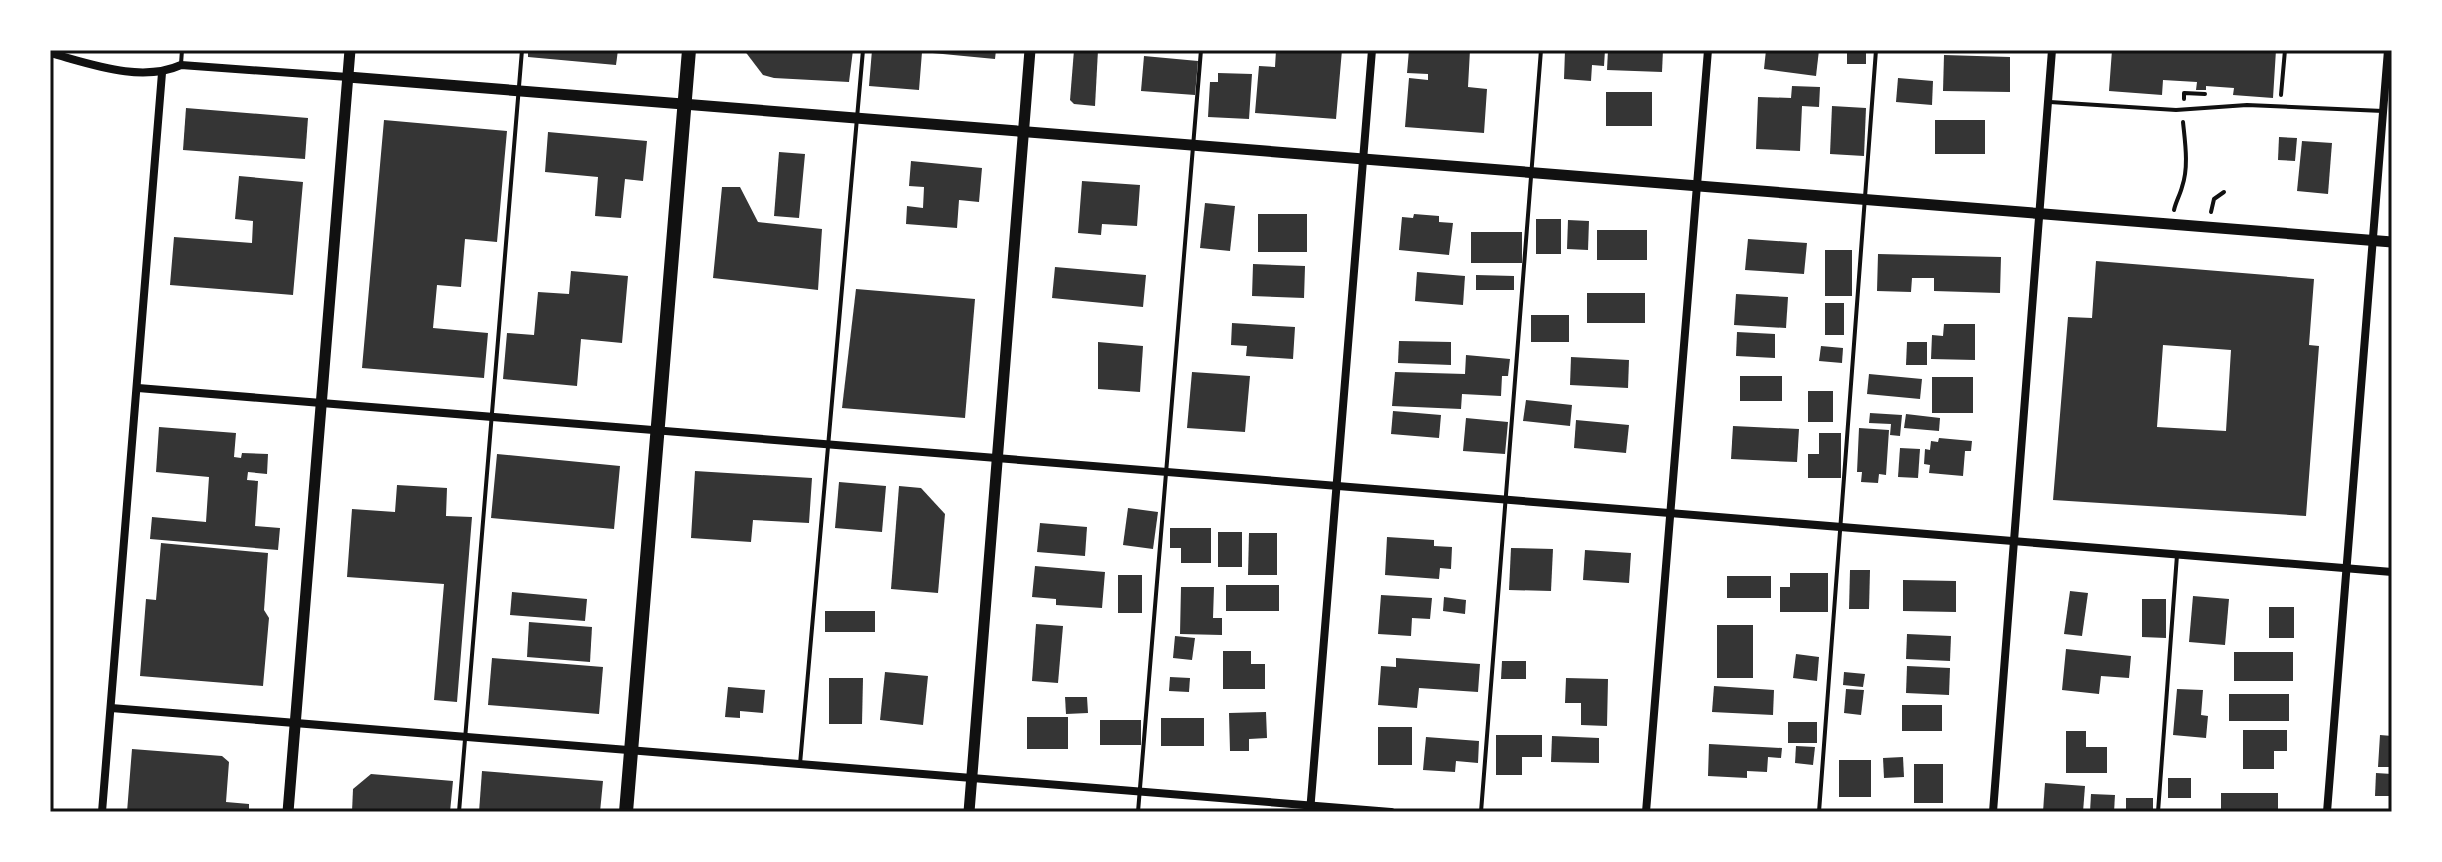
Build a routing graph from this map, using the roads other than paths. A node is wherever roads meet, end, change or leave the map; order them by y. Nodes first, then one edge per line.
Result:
1 (182, 50) edge
2 (350, 50) edge
3 (522, 50) edge
4 (689, 50) edge
5 (863, 50) edge
6 (1030, 50) edge
7 (1201, 50) edge
8 (1372, 50) edge
9 (1541, 50) edge
10 (1708, 50) edge
11 (1876, 50) edge
12 (2052, 50) edge
13 (2388, 50) edge
14 (50, 53) edge
15 (181, 65) junction
16 (162, 73) junction
17 (348, 77) junction
18 (519, 91) junction
19 (2048, 102) junction
20 (684, 104) junction
21 (2383, 111) junction
22 (856, 118) junction
23 (1024, 132) junction
24 (1194, 145) junction
25 (1363, 159) junction
26 (1531, 173) junction
27 (1697, 186) junction
28 (1865, 200) junction
29 (2040, 214) junction
30 (2373, 241) junction
31 (2392, 242) edge
32 (138, 388) junction
33 (321, 403) junction
34 (492, 417) junction
35 (658, 430) junction
36 (830, 444) junction
37 (997, 458) junction
38 (1168, 472) junction
39 (1337, 486) junction
40 (1504, 500) junction
41 (1670, 513) junction
42 (1842, 527) junction
43 (2014, 541) junction
44 (2177, 555) junction
45 (2346, 569) junction
46 (2392, 572) edge
47 (111, 708) junction
48 (295, 723) junction
49 (465, 736) junction
50 (631, 750) junction
51 (800, 764) junction
52 (971, 778) junction
53 (1140, 792) junction
54 (1311, 809) edge
55 (102, 812) edge
56 (288, 812) edge
57 (459, 812) edge
58 (626, 812) edge
59 (969, 812) edge
60 (1138, 812) edge
61 (1391, 812) edge
62 (1481, 812) edge
63 (1646, 812) edge
64 (1819, 812) edge
65 (1993, 812) edge
66 (2158, 812) edge
67 (2327, 812) edge

1 - 15 lane
2 - 17 street
3 - 18 lane
4 - 20 main road
5 - 22 lane
6 - 23 street
7 - 24 lane
8 - 25 street
9 - 26 lane
10 - 27 street
11 - 28 lane
12 - 19 street
13 - 21 street
14 - 16 street
15 - 16 street
15 - 17 street
16 - 32 street
17 - 18 street
17 - 33 street
18 - 20 street
18 - 34 lane
19 - 21 lane
19 - 29 street
20 - 22 street
20 - 35 main road
21 - 30 street
22 - 23 street
22 - 36 lane
23 - 24 street
23 - 37 street
24 - 25 street
24 - 38 lane
25 - 26 street
25 - 39 street
26 - 27 street
26 - 40 lane
27 - 28 street
27 - 41 street
28 - 29 street
28 - 42 lane
29 - 30 street
29 - 43 street
30 - 31 street
30 - 45 street
32 - 33 street
32 - 47 street
33 - 34 street
33 - 48 street
34 - 35 street
34 - 49 lane
35 - 36 street
35 - 50 main road
36 - 37 street
36 - 51 lane
37 - 38 street
37 - 52 street
38 - 39 street
38 - 53 lane
39 - 40 street
39 - 54 street
40 - 41 street
40 - 62 lane
41 - 42 street
41 - 63 street
42 - 43 street
42 - 64 lane
43 - 44 street
43 - 65 street
44 - 45 street
44 - 66 lane
45 - 46 street
45 - 67 street
47 - 48 street
47 - 55 street
48 - 49 street
48 - 56 street
49 - 50 street
49 - 57 lane
50 - 51 street
50 - 58 main road
51 - 52 street
52 - 53 street
52 - 59 street
53 - 54 street
53 - 60 lane
54 - 61 street

